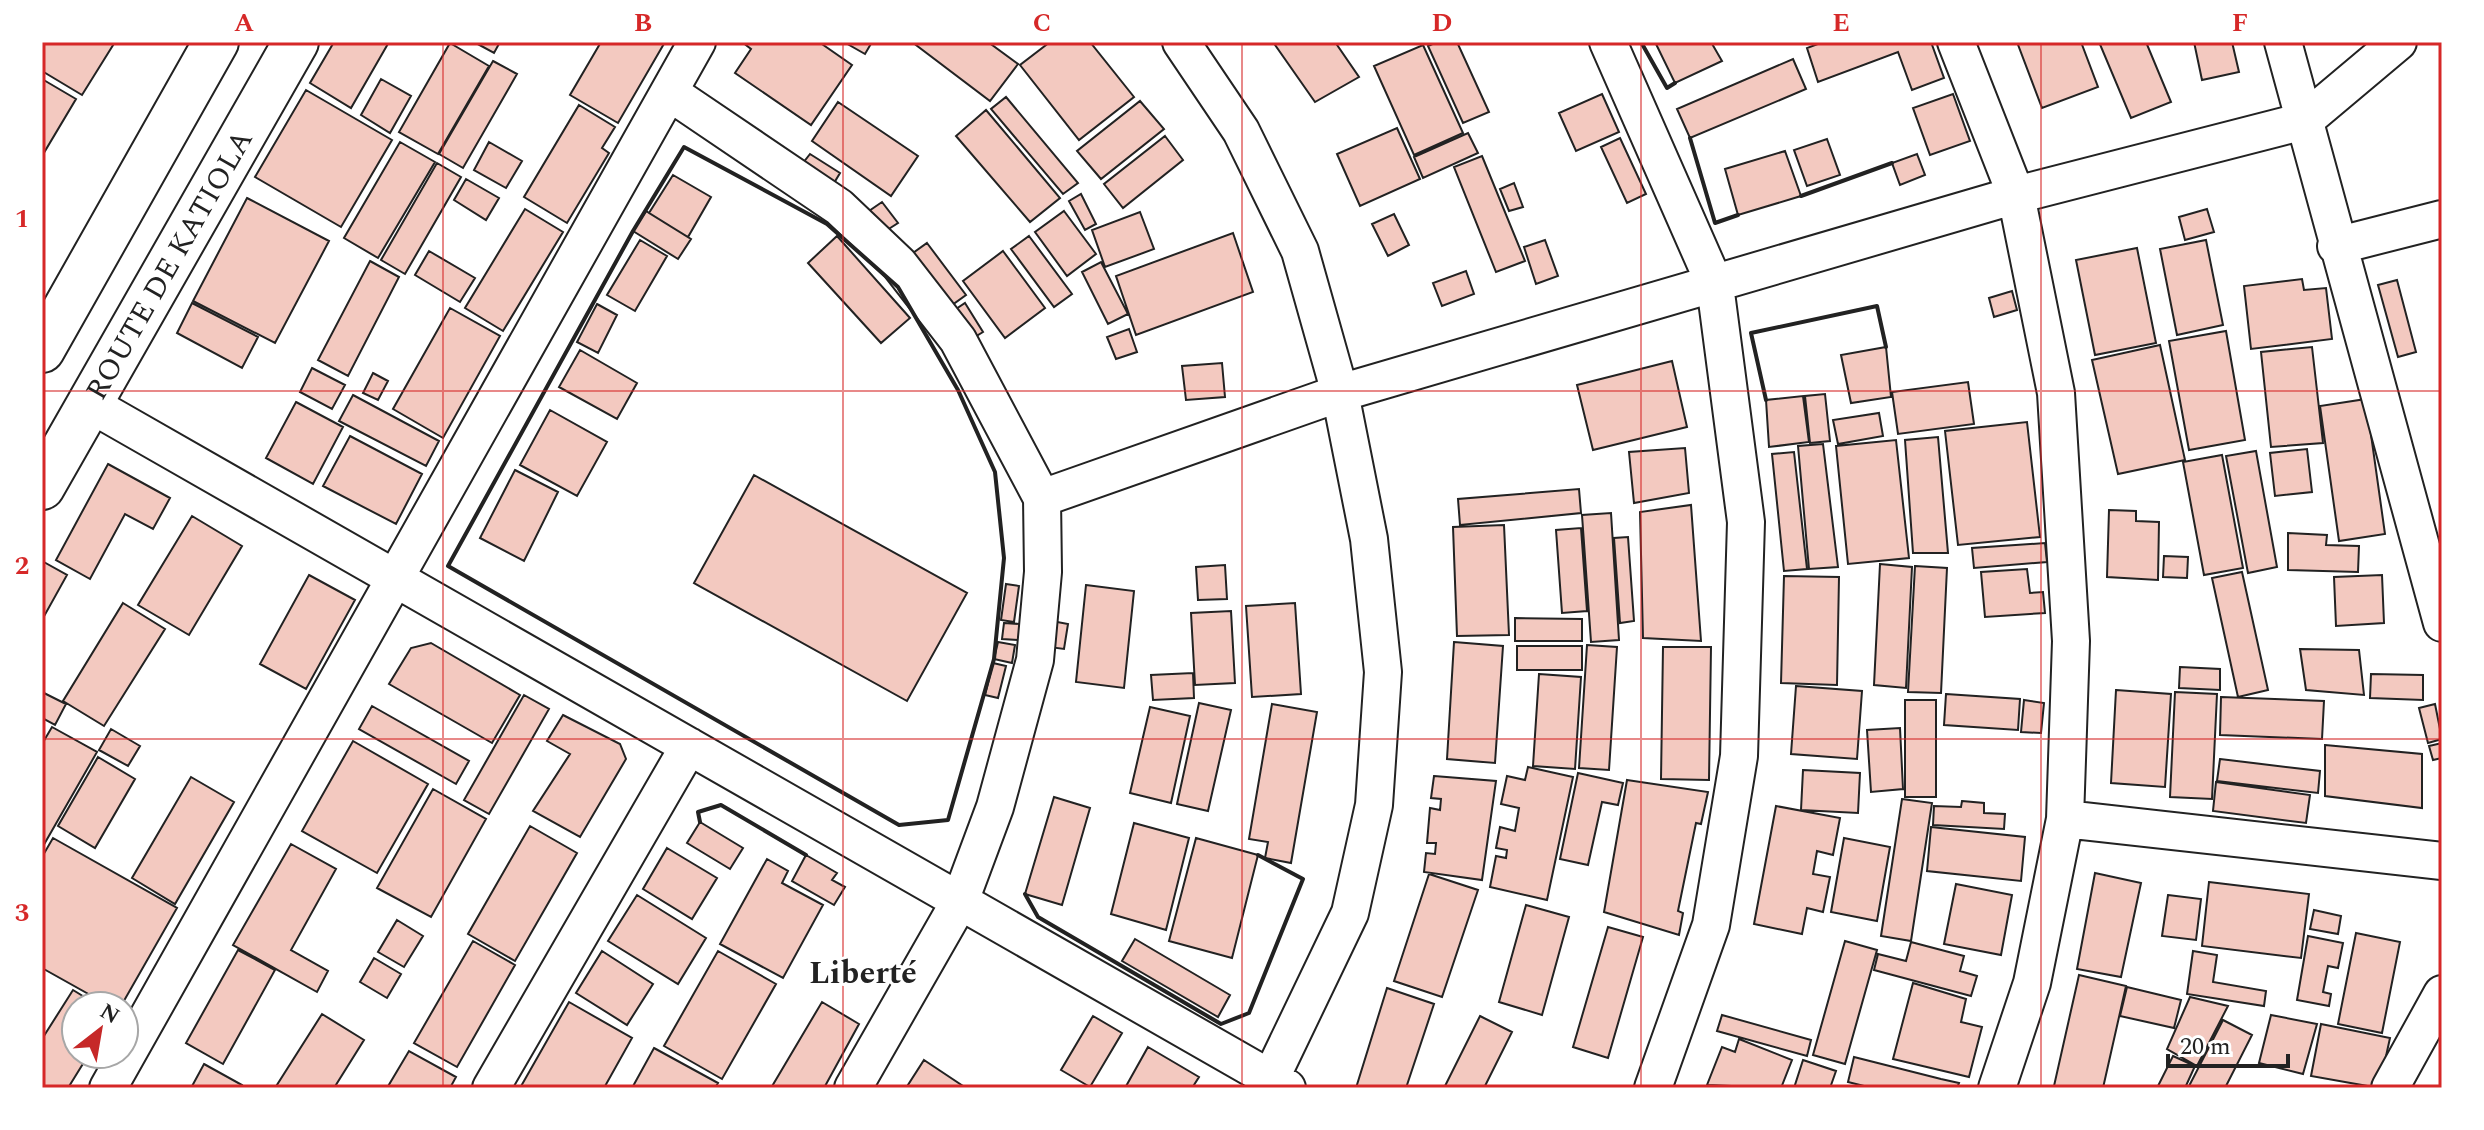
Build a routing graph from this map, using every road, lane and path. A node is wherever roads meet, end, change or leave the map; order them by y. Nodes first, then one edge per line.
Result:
1 (216, 42) edge
2 (296, 42) edge
3 (697, 42) edge
4 (1181, 42) edge
5 (1608, 42) edge
6 (1956, 42) edge
7 (2283, 42) edge
8 (2398, 42) edge
9 (669, 92) junction
10 (2304, 121) junction
11 (2016, 195) junction
12 (2442, 219) edge
13 (2336, 246) junction
14 (1715, 285) junction
15 (42, 350) edge
16 (1340, 393) junction
17 (90, 404) junction
18 (42, 487) edge
19 (1042, 498) junction
20 (394, 577) junction
21 (2442, 623) edge
22 (689, 746) junction
23 (2065, 819) junction
24 (2442, 861) edge
25 (960, 901) junction
26 (2442, 994) edge
27 (1274, 1085) edge
28 (108, 1088) edge
29 (491, 1088) edge
30 (853, 1088) edge
31 (1653, 1088) edge
32 (1997, 1088) edge
33 (2390, 1088) edge

1 - 15 highway
2 - 17 highway, ROUTE DE KATIOLA
3 - 9 street
4 - 16 street
5 - 14 street
6 - 11 street
7 - 10 street
8 - 10 street
9 - 19 street
9 - 20 street
10 - 11 street
10 - 13 street
11 - 14 street
11 - 23 street
12 - 13 street
13 - 21 street
14 - 16 street
14 - 31 street
16 - 19 street
16 - 27 street
17 - 18 highway, ROUTE DE KATIOLA
17 - 20 street
19 - 25 street
20 - 22 street
20 - 28 street
22 - 25 street
22 - 29 street
23 - 24 street
23 - 32 street
25 - 27 street
25 - 30 street
26 - 33 street

